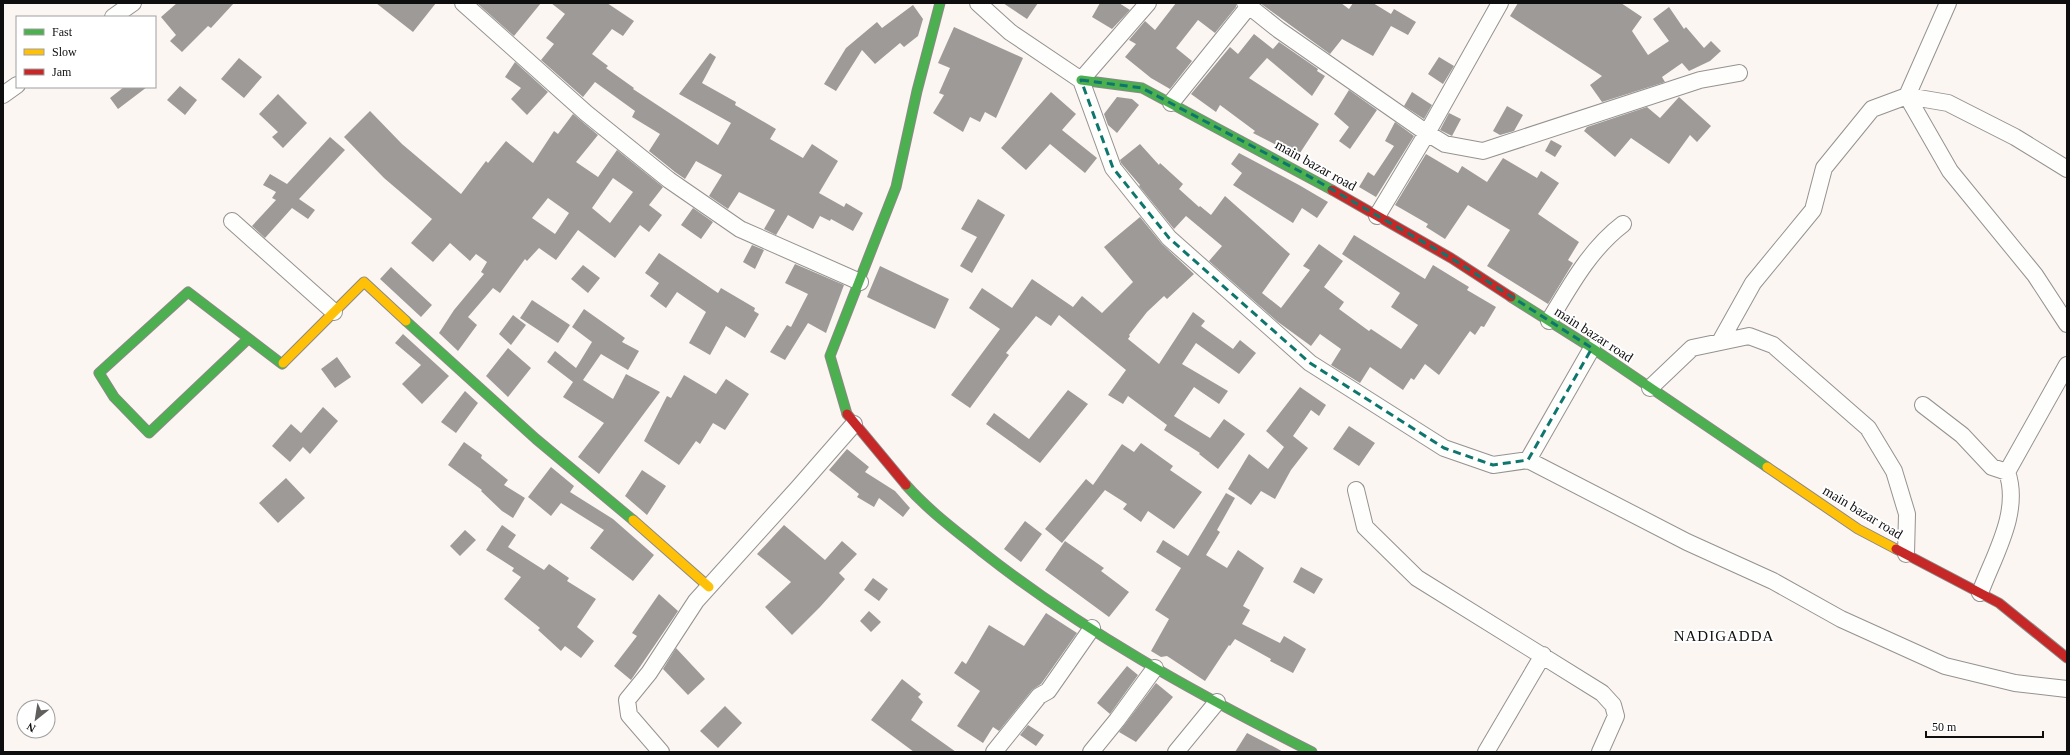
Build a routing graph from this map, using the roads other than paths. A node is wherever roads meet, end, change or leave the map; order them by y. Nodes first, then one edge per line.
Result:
1 (133, 3) edge
2 (463, 3) edge
3 (940, 3) edge
4 (978, 3) edge
5 (1148, 3) edge
6 (1500, 3) edge
7 (1948, 3) edge
8 (1247, 4) edge
9 (114, 16) edge
10 (1739, 73) dead end
11 (1081, 80) junction
12 (16, 86) edge
13 (3, 95) edge
14 (1907, 96) junction
15 (1170, 103) junction
16 (1427, 133) junction
17 (2067, 169) edge
18 (1377, 216) junction
19 (232, 221) dead end
20 (1623, 224) dead end
21 (860, 282) junction
22 (334, 312) junction
23 (1549, 321) junction
24 (2067, 324) edge
25 (248, 338) junction
26 (1720, 342) junction
27 (1592, 348) junction
28 (2067, 365) edge
29 (1650, 388) junction
30 (1924, 405) dead end
31 (854, 424) junction
32 (1528, 460) junction
33 (2006, 472) junction
34 (1356, 490) dead end
35 (1906, 554) junction
36 (709, 587) junction
37 (1980, 593) junction
38 (1092, 628) junction
39 (1543, 655) junction
40 (2067, 658) edge
41 (1155, 668) junction
42 (2067, 689) edge
43 (1217, 702) junction
44 (661, 752) edge
45 (994, 752) edge
46 (1091, 752) edge
47 (1176, 752) edge
48 (1312, 752) edge
49 (1486, 752) edge
50 (1600, 752) edge

1 - 9 street
2 - 21 street
3 - 21 street
4 - 11 street
5 - 11 street
6 - 16 street
7 - 14 street
8 - 15 street
8 - 16 street
10 - 16 street
11 - 15 street, main bazar road
11 - 32 street
12 - 13 street
14 - 17 street
14 - 24 street
14 - 26 street
15 - 18 street, main bazar road
16 - 18 street
18 - 23 street, main bazar road
19 - 22 street
20 - 23 street
21 - 31 street
22 - 25 street
22 - 36 street
23 - 27 street, main bazar road
25 - 25 street
26 - 29 street
26 - 35 street
27 - 29 street, main bazar road
27 - 32 street
28 - 33 street
29 - 35 street, main bazar road
30 - 33 street
31 - 36 street
31 - 38 street
32 - 42 street
33 - 37 street
34 - 39 street
35 - 37 street, main bazar road
36 - 44 street
37 - 40 street, main bazar road
38 - 41 street
38 - 45 street
39 - 49 street
39 - 50 street
41 - 43 street
41 - 46 street
43 - 47 street
43 - 48 street

